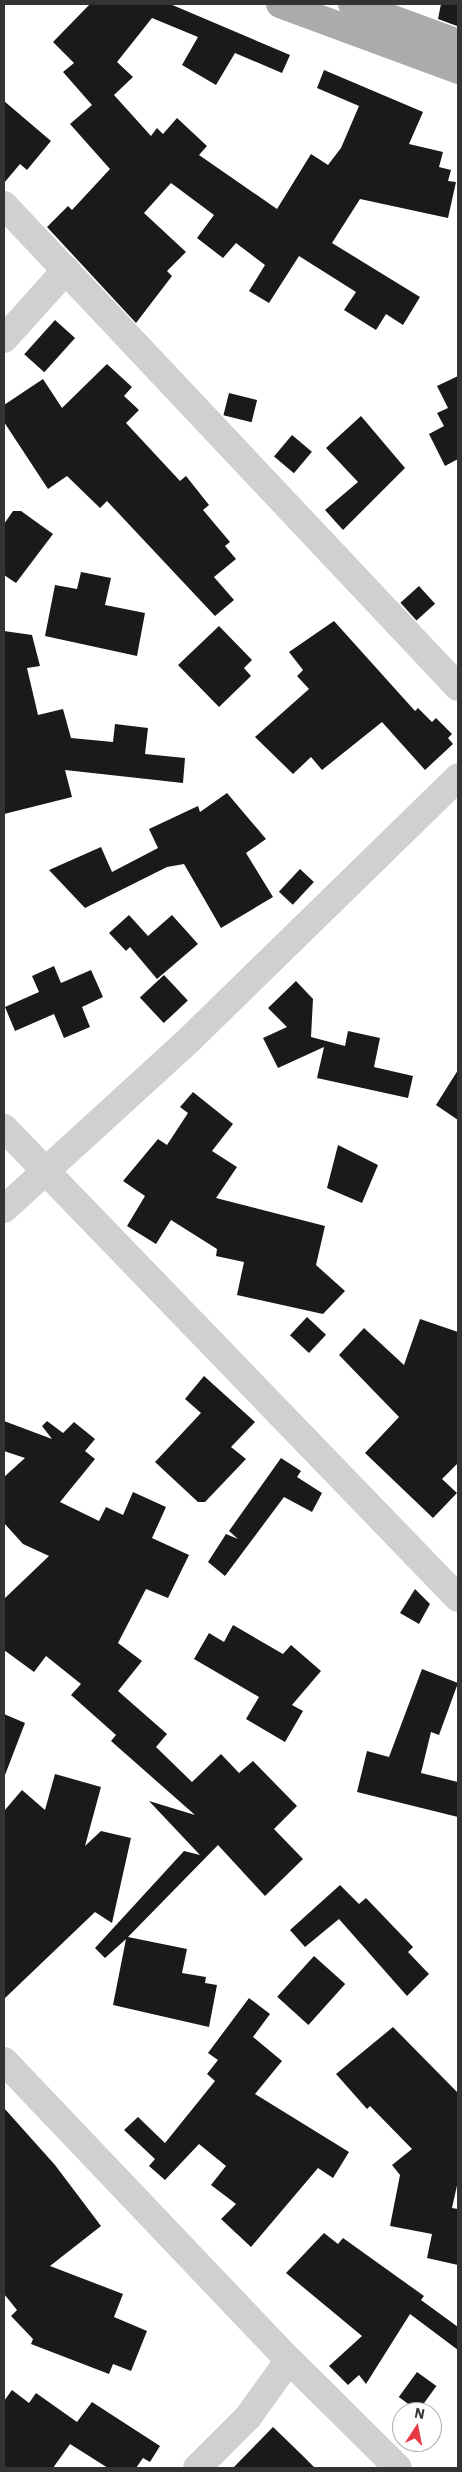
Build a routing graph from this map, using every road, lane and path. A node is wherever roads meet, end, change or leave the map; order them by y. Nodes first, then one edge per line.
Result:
1 (280, 4) edge
2 (352, 4) edge
3 (458, 43) edge
4 (458, 70) edge
5 (4, 205) edge
6 (66, 270) junction
7 (4, 339) edge
8 (458, 687) edge
9 (458, 777) edge
10 (4, 1128) edge
11 (43, 1168) junction
12 (4, 1209) edge
13 (458, 1598) edge
14 (4, 2061) edge
15 (289, 2360) junction
16 (197, 2468) edge
17 (398, 2468) edge

1 - 4 main road
2 - 3 main road
5 - 6 street
6 - 7 street
6 - 8 street
9 - 11 street
10 - 11 street
11 - 12 street
11 - 13 street
14 - 15 street
15 - 16 street
15 - 17 street

